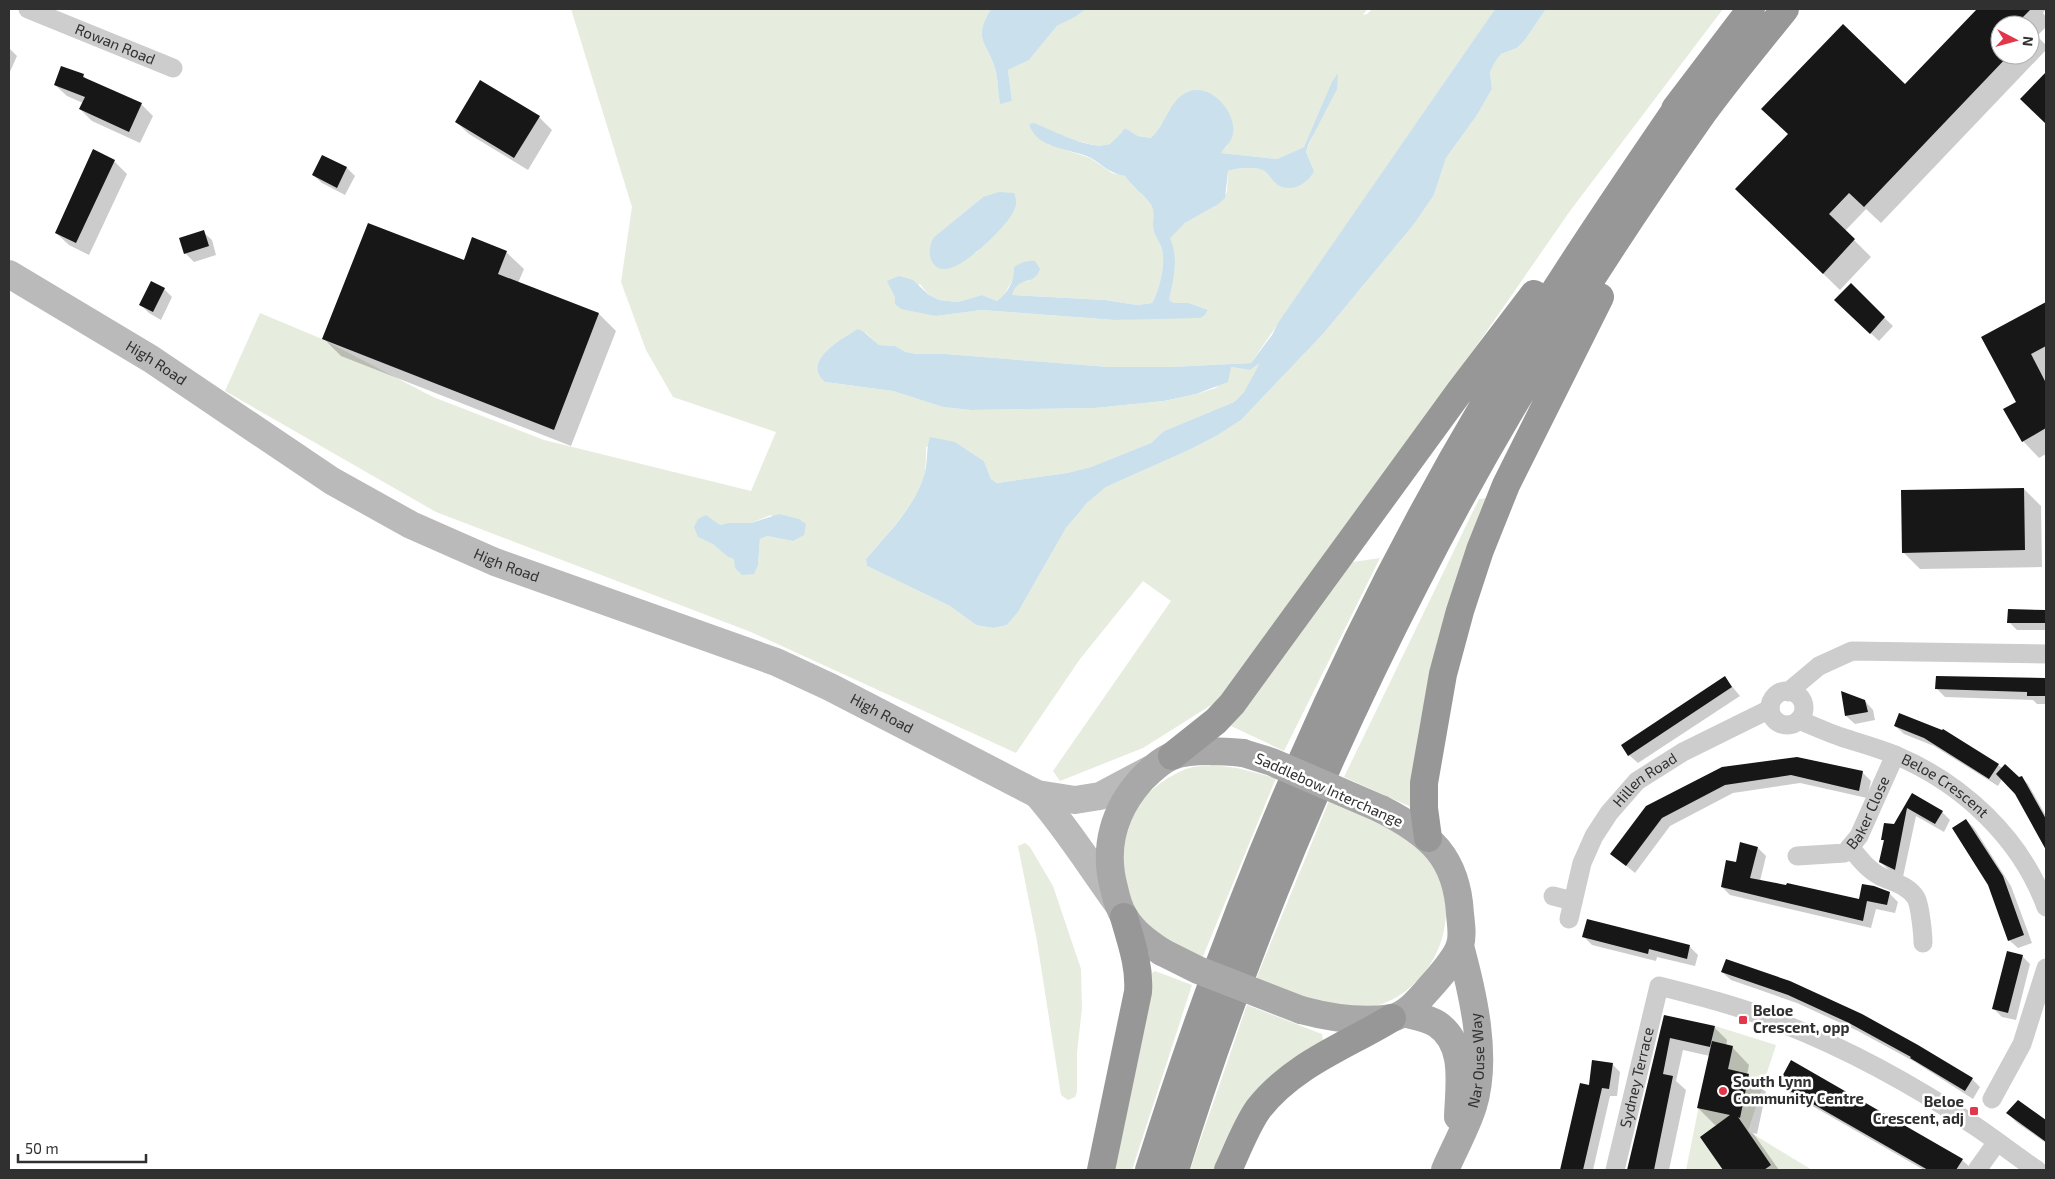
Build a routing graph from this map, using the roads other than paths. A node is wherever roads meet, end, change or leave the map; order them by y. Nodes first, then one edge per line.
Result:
1 (28, 9) edge
2 (1751, 9) edge
3 (1785, 9) edge
4 (173, 68) dead end
5 (1695, 103) junction
6 (9, 274) edge
7 (2046, 654) edge
8 (1788, 692) junction
9 (1770, 709) junction
10 (1799, 720) junction
11 (1895, 755) junction
12 (1162, 762) junction
13 (1019, 785) junction
14 (1428, 838) junction
15 (1850, 847) junction
16 (1797, 856) dead end
17 (1553, 896) dead end
18 (2046, 907) edge
19 (1121, 910) junction
20 (1923, 943) dead end
21 (1460, 946) junction
22 (2046, 968) edge
23 (1398, 1015) junction
24 (1992, 1100) dead end
25 (1458, 1141) junction
26 (1996, 1142) junction
27 (1101, 1170) edge
28 (1149, 1170) edge
29 (1175, 1170) edge
30 (1228, 1170) edge
31 (1445, 1170) edge
32 (1615, 1170) edge
33 (1977, 1170) edge
34 (2037, 1170) edge

1 - 4 street, Rowan Road
2 - 5 highway
3 - 5 highway
5 - 12 highway
5 - 14 highway
5 - 28 highway
5 - 29 highway
6 - 13 street, High Road
7 - 8 street, Hillen Road
8 - 9 street, Hillen Road
8 - 10 street
9 - 10 street
9 - 17 street, Hillen Road
10 - 11 street, Beloe Crescent
11 - 15 street, Baker Close
11 - 18 street, Beloe Crescent
12 - 13 street, High Road
12 - 14 main road, Saddlebow Interchange, bridge
12 - 19 main road
13 - 19 street, High Road
14 - 21 main road, Saddlebow Interchange
15 - 16 street, Baker Close
15 - 20 street
19 - 23 main road, bridge
19 - 27 highway
21 - 23 main road
21 - 25 main road, Nar Ouse Way
22 - 24 street
23 - 25 main road, Nar Ouse Way
23 - 30 highway
25 - 31 main road, Nar Ouse Way
26 - 32 street, Sydney Terrace
26 - 33 street
26 - 34 street

